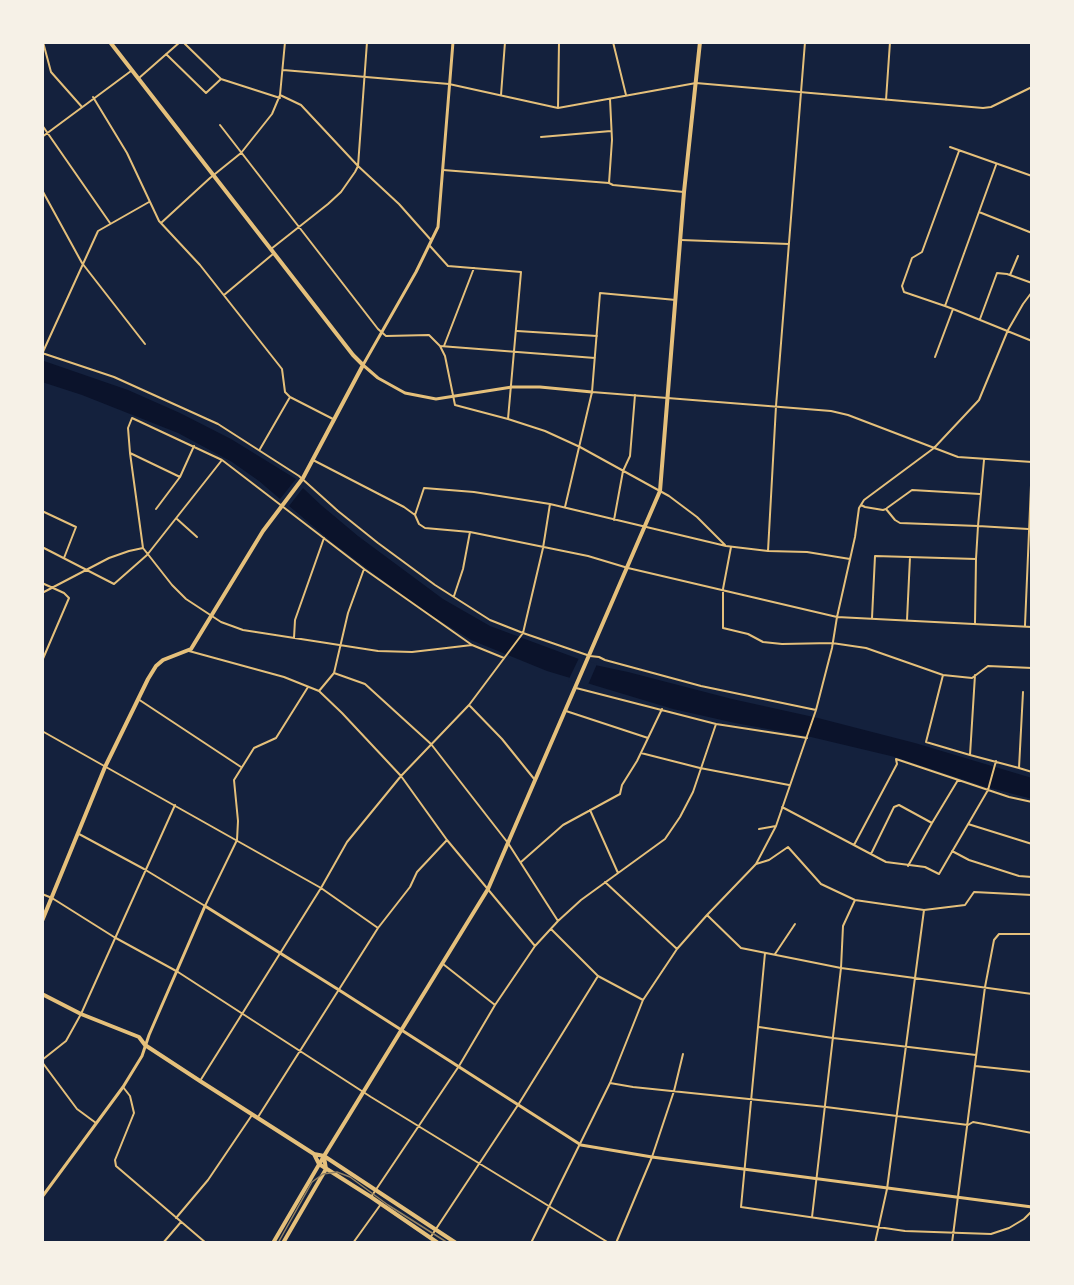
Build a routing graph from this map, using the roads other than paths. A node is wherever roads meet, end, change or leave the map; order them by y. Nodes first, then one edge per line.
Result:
1 (43, 42) edge
2 (110, 42) edge
3 (181, 42) edge
4 (285, 42) edge
5 (367, 42) edge
6 (453, 42) edge
7 (505, 42) edge
8 (559, 42) edge
9 (613, 42) edge
10 (700, 42) edge
11 (805, 42) edge
12 (890, 42) edge
13 (166, 54) junction
14 (131, 70) junction
15 (283, 70) junction
16 (364, 76) junction
17 (138, 79) junction
18 (221, 79) junction
19 (696, 83) junction
20 (449, 84) junction
21 (1032, 87) edge
22 (801, 93) junction
23 (501, 95) junction
24 (627, 95) junction
25 (280, 96) junction
26 (93, 97) junction
27 (610, 98) junction
28 (886, 100) junction
29 (82, 106) junction
30 (558, 108) junction
31 (42, 125) edge
32 (220, 125) dead end
33 (611, 131) junction
34 (48, 134) junction
35 (42, 137) edge
36 (541, 137) dead end
37 (950, 147) dead end
38 (959, 151) junction
39 (241, 153) junction
40 (996, 165) junction
41 (358, 166) junction
42 (443, 170) junction
43 (214, 176) junction
44 (1032, 176) edge
45 (609, 183) junction
46 (42, 190) edge
47 (684, 192) junction
48 (149, 202) junction
49 (979, 212) junction
50 (110, 223) junction
51 (161, 223) junction
52 (300, 228) junction
53 (1032, 233) edge
54 (681, 240) junction
55 (432, 241) junction
56 (789, 244) junction
57 (430, 246) junction
58 (272, 251) junction
59 (1018, 256) dead end
60 (82, 263) junction
61 (474, 268) junction
62 (1010, 275) junction
63 (1032, 283) edge
64 (1032, 292) edge
65 (224, 295) junction
66 (676, 300) junction
67 (945, 306) junction
68 (953, 309) junction
69 (980, 319) junction
70 (1008, 330) junction
71 (517, 331) junction
72 (382, 332) junction
73 (597, 336) junction
74 (1032, 341) edge
75 (146, 344) dead end
76 (442, 346) junction
77 (515, 352) junction
78 (42, 354) edge
79 (595, 357) junction
80 (935, 357) dead end
81 (363, 365) junction
82 (512, 387) junction
83 (592, 392) junction
84 (635, 395) junction
85 (290, 397) junction
86 (454, 397) junction
87 (668, 397) junction
88 (776, 406) junction
89 (508, 419) junction
90 (334, 420) junction
91 (194, 446) junction
92 (580, 447) junction
93 (934, 448) junction
94 (260, 449) junction
95 (130, 453) junction
96 (222, 460) junction
97 (313, 460) junction
98 (984, 460) junction
99 (623, 471) junction
100 (180, 477) junction
101 (302, 479) junction
102 (660, 491) junction
103 (980, 494) junction
104 (284, 504) junction
105 (550, 504) junction
106 (861, 505) junction
107 (565, 507) junction
108 (156, 509) dead end
109 (886, 509) junction
110 (42, 511) edge
111 (415, 515) junction
112 (176, 518) junction
113 (614, 520) junction
114 (978, 526) junction
115 (645, 528) junction
116 (1028, 529) junction
117 (470, 532) junction
118 (197, 537) dead end
119 (324, 538) junction
120 (726, 546) junction
121 (42, 547) edge
122 (731, 547) junction
123 (143, 548) junction
124 (543, 548) junction
125 (768, 550) junction
126 (147, 555) junction
127 (910, 557) junction
128 (64, 558) junction
129 (850, 559) junction
130 (976, 559) junction
131 (628, 568) junction
132 (364, 569) junction
133 (88, 570) junction
134 (42, 583) edge
135 (52, 588) junction
136 (723, 589) junction
137 (42, 593) edge
138 (453, 597) junction
139 (210, 616) junction
140 (837, 617) junction
141 (872, 618) junction
142 (907, 620) junction
143 (975, 624) junction
144 (1025, 626) junction
145 (1032, 627) edge
146 (522, 634) junction
147 (294, 639) junction
148 (832, 643) junction
149 (472, 645) junction
150 (340, 646) junction
151 (187, 651) junction
152 (505, 657) junction
153 (589, 658) junction
154 (42, 661) edge
155 (1032, 668) edge
156 (334, 673) junction
157 (944, 675) junction
158 (975, 675) junction
159 (308, 687) junction
160 (577, 687) junction
161 (319, 691) junction
162 (1023, 692) dead end
163 (137, 698) junction
164 (469, 705) junction
165 (662, 709) junction
166 (566, 711) junction
167 (815, 711) junction
168 (716, 724) junction
169 (42, 731) edge
170 (648, 738) junction
171 (807, 738) junction
172 (431, 744) junction
173 (640, 753) junction
174 (970, 755) junction
175 (996, 761) junction
176 (241, 766) junction
177 (105, 767) junction
178 (700, 768) junction
179 (1019, 768) junction
180 (1032, 772) edge
181 (401, 776) junction
182 (535, 780) junction
183 (958, 780) junction
184 (789, 785) junction
185 (988, 789) junction
186 (1032, 802) edge
187 (175, 805) junction
188 (782, 807) junction
189 (590, 810) junction
190 (932, 823) junction
191 (968, 824) junction
192 (776, 826) junction
193 (759, 829) dead end
194 (79, 834) junction
195 (237, 840) junction
196 (447, 840) junction
197 (508, 843) junction
198 (1032, 843) edge
199 (854, 844) junction
200 (952, 852) junction
201 (871, 854) junction
202 (521, 863) junction
203 (756, 864) junction
204 (908, 866) junction
205 (144, 869) junction
206 (618, 873) junction
207 (1032, 877) edge
208 (605, 882) junction
209 (321, 888) junction
210 (488, 889) junction
211 (42, 894) edge
212 (1032, 895) edge
213 (52, 898) junction
214 (855, 900) junction
215 (205, 906) junction
216 (924, 910) junction
217 (707, 915) junction
218 (42, 921) edge
219 (558, 921) junction
220 (795, 924) dead end
221 (378, 928) junction
222 (550, 929) junction
223 (1032, 934) edge
224 (114, 937) junction
225 (535, 946) junction
226 (677, 950) junction
227 (280, 952) junction
228 (765, 953) junction
229 (775, 955) junction
230 (443, 963) junction
231 (841, 968) junction
232 (178, 972) junction
233 (598, 976) junction
234 (914, 977) junction
235 (985, 987) junction
236 (339, 990) junction
237 (42, 994) edge
238 (1032, 994) edge
239 (643, 1000) junction
240 (495, 1005) junction
241 (242, 1012) junction
242 (81, 1014) junction
243 (759, 1027) junction
244 (401, 1030) junction
245 (833, 1038) junction
246 (146, 1045) junction
247 (906, 1046) junction
248 (300, 1051) junction
249 (683, 1054) dead end
250 (977, 1055) junction
251 (42, 1061) edge
252 (459, 1066) junction
253 (975, 1066) junction
254 (1032, 1072) edge
255 (200, 1081) junction
256 (610, 1083) junction
257 (123, 1087) junction
258 (674, 1091) junction
259 (364, 1092) junction
260 (752, 1100) junction
261 (518, 1105) junction
262 (826, 1107) junction
263 (252, 1115) junction
264 (897, 1116) junction
265 (258, 1118) junction
266 (96, 1123) junction
267 (968, 1125) junction
268 (419, 1126) junction
269 (1032, 1133) edge
270 (581, 1145) junction
271 (314, 1154) junction
272 (324, 1156) junction
273 (652, 1157) junction
274 (479, 1163) junction
275 (319, 1164) junction
276 (326, 1169) junction
277 (745, 1169) junction
278 (816, 1178) junction
279 (887, 1189) junction
280 (376, 1191) junction
281 (42, 1197) edge
282 (371, 1197) junction
283 (957, 1198) junction
284 (381, 1204) junction
285 (550, 1207) junction
286 (1032, 1209) edge
287 (812, 1217) junction
288 (176, 1218) junction
289 (181, 1222) junction
290 (880, 1228) junction
291 (436, 1230) junction
292 (954, 1232) junction
293 (430, 1238) junction
294 (163, 1243) edge
295 (206, 1243) edge
296 (273, 1243) edge
297 (283, 1243) edge
298 (353, 1243) edge
299 (438, 1243) edge
300 (456, 1243) edge
301 (531, 1243) edge
302 (609, 1243) edge
303 (616, 1243) edge
304 (875, 1243) edge
305 (952, 1243) edge

1 - 29 street
2 - 14 main road
3 - 13 street
3 - 18 street
4 - 15 street
5 - 16 street
6 - 20 street
7 - 23 street
8 - 30 street
9 - 24 street
10 - 19 main road
11 - 22 street
12 - 28 street
13 - 17 street
13 - 18 street
14 - 17 main road
14 - 26 street
15 - 16 street
15 - 25 street
16 - 20 street
16 - 41 street
17 - 43 main road
18 - 25 street
19 - 22 street
19 - 24 street
19 - 47 main road
20 - 23 street
20 - 42 street
21 - 28 street
22 - 28 street
22 - 56 street
23 - 30 street
24 - 27 street
25 - 39 street
25 - 41 street
26 - 29 street
26 - 48 street
27 - 30 street
27 - 33 street
29 - 34 street
31 - 34 street
32 - 39 street
33 - 36 street
33 - 45 street
34 - 35 street
34 - 50 street
37 - 38 street
38 - 40 street
38 - 67 street
39 - 43 street
39 - 52 street
40 - 44 street
40 - 49 street
41 - 52 street
41 - 55 street
42 - 45 street
42 - 55 street
43 - 51 street
43 - 58 main road
45 - 47 street
46 - 60 street
47 - 54 main road
48 - 50 street
48 - 51 street
49 - 53 street
49 - 67 street
50 - 60 street
51 - 65 street
52 - 58 street
52 - 72 street
54 - 56 street
54 - 66 main road
55 - 57 street
56 - 88 street
57 - 61 street
57 - 72 street
58 - 65 street
58 - 81 main road
59 - 62 street
60 - 75 street
60 - 78 street
61 - 71 street
61 - 76 street
62 - 63 street
62 - 69 street
64 - 70 street
65 - 85 street
66 - 73 street
66 - 87 main road
67 - 68 street
68 - 69 street
68 - 80 street
69 - 70 street
70 - 74 street
70 - 93 street
71 - 73 street
71 - 77 street
72 - 76 street
72 - 81 street
73 - 79 street
76 - 77 street
76 - 86 street
77 - 79 street
77 - 82 street
78 - 94 street
79 - 83 street
81 - 86 street
81 - 90 main road
82 - 83 street
82 - 86 street
82 - 89 street
83 - 84 street
83 - 92 street
84 - 87 street
84 - 99 street
85 - 90 street
85 - 94 street
86 - 89 street
87 - 88 street
87 - 102 main road
88 - 93 street
88 - 125 street
89 - 92 street
90 - 97 main road
91 - 95 street
91 - 96 street
91 - 100 street
92 - 99 street
92 - 107 street
93 - 98 street
93 - 106 street
94 - 101 street
95 - 100 street
95 - 123 street
96 - 104 street
96 - 112 street
97 - 101 main road
97 - 111 street
98 - 103 street
98 - 116 street
99 - 102 street
99 - 113 street
100 - 108 street
101 - 104 main road
101 - 138 street
102 - 115 main road
102 - 120 street
103 - 109 street
103 - 114 street
104 - 119 street
104 - 139 main road
105 - 107 street
105 - 111 street
105 - 124 street
106 - 109 street
106 - 129 street
107 - 113 street
109 - 114 street
110 - 128 street
111 - 117 street
112 - 118 street
112 - 126 street
113 - 115 street
114 - 116 street
114 - 130 street
115 - 120 street
115 - 131 main road
116 - 144 street
117 - 124 street
117 - 138 street
119 - 132 street
119 - 147 street
120 - 122 street
121 - 128 street
122 - 125 street
122 - 136 street
123 - 126 street
123 - 133 street
124 - 131 street
124 - 146 street
125 - 129 street
126 - 133 street
126 - 139 street
127 - 130 street
127 - 141 street
127 - 142 street
128 - 133 street
129 - 140 street
130 - 143 street
131 - 136 street
131 - 153 main road
132 - 149 street
132 - 150 street
133 - 135 street
134 - 135 street
135 - 137 street
135 - 154 street
136 - 140 street
136 - 148 street
138 - 146 street
139 - 147 street
139 - 151 main road
140 - 141 street
140 - 148 street
141 - 142 street
142 - 143 street
143 - 144 street
144 - 145 street
146 - 152 street
146 - 153 street
147 - 150 street
148 - 157 street
148 - 167 street
149 - 150 street
149 - 152 street
150 - 156 street
151 - 159 street
151 - 163 main road
152 - 164 street
153 - 160 main road
153 - 167 street
155 - 158 street
156 - 161 street
156 - 172 street
157 - 158 street
157 - 174 street
158 - 174 street
159 - 161 street
159 - 176 street
160 - 165 street
160 - 166 main road
161 - 181 street
162 - 179 street
163 - 176 street
163 - 177 main road
164 - 172 street
164 - 182 street
165 - 168 street
165 - 170 street
166 - 170 street
166 - 182 main road
167 - 171 street
168 - 171 street
168 - 178 street
169 - 177 street
170 - 173 street
171 - 184 street
172 - 181 street
172 - 197 street
173 - 178 street
173 - 189 street
174 - 175 street
175 - 179 street
175 - 185 street
176 - 195 street
177 - 187 street
177 - 194 main road
178 - 184 street
178 - 206 street
179 - 180 street
181 - 196 street
181 - 209 street
182 - 197 main road
183 - 185 street
183 - 190 street
183 - 199 street
184 - 188 street
185 - 186 street
185 - 191 street
187 - 195 street
187 - 205 street
188 - 192 street
188 - 199 street
189 - 202 street
189 - 206 street
190 - 201 street
190 - 204 street
191 - 198 street
191 - 200 street
192 - 193 street
192 - 203 street
194 - 205 street
194 - 213 main road
195 - 209 street
195 - 215 street
196 - 210 street
196 - 221 street
197 - 202 street
197 - 210 main road
199 - 201 street
200 - 204 street
200 - 207 street
201 - 204 street
202 - 219 street
203 - 214 street
203 - 217 street
205 - 215 street
205 - 224 street
206 - 208 street
208 - 219 street
208 - 226 street
209 - 221 street
209 - 227 street
210 - 225 street
210 - 230 main road
211 - 213 street
212 - 216 street
213 - 218 main road
213 - 224 street
214 - 216 street
214 - 231 street
215 - 227 street
215 - 232 street
216 - 234 street
217 - 226 street
217 - 228 street
219 - 222 street
220 - 229 street
221 - 236 street
222 - 225 street
222 - 233 street
223 - 235 street
224 - 232 street
224 - 242 street
225 - 240 street
226 - 239 street
227 - 236 street
227 - 241 street
228 - 229 street
228 - 243 street
229 - 231 street
230 - 240 street
230 - 244 main road
231 - 234 street
231 - 245 street
232 - 241 street
232 - 246 street
233 - 239 street
233 - 261 street
234 - 235 street
234 - 247 street
235 - 238 street
235 - 250 street
236 - 244 street
236 - 248 street
237 - 242 main road
239 - 256 street
240 - 252 street
241 - 248 street
241 - 255 street
242 - 246 main road
242 - 251 street
243 - 245 street
243 - 260 street
244 - 252 street
244 - 259 main road
245 - 247 street
245 - 262 street
246 - 255 main road
246 - 257 street
247 - 250 street
247 - 264 street
248 - 259 street
248 - 265 street
249 - 258 street
250 - 253 street
251 - 266 street
252 - 261 street
252 - 268 street
253 - 254 street
253 - 267 street
255 - 263 main road
256 - 258 street
256 - 270 street
257 - 266 street
257 - 288 street
258 - 260 street
258 - 273 street
259 - 268 street
259 - 272 main road
260 - 262 street
260 - 277 street
261 - 270 street
261 - 274 street
262 - 264 street
262 - 278 street
263 - 265 main road
263 - 288 street
264 - 267 street
264 - 279 street
265 - 271 main road
266 - 281 street
267 - 269 street
267 - 283 street
268 - 274 street
268 - 280 street
270 - 273 street
270 - 285 street
271 - 272 main road
271 - 275 main road
272 - 275 main road
272 - 276 main road
272 - 280 main road
273 - 277 street
273 - 303 street
274 - 285 street
274 - 291 street
275 - 276 main road
275 - 296 main road
276 - 282 main road
276 - 297 main road
277 - 278 street
277 - 287 street
278 - 279 street
278 - 287 street
279 - 283 street
279 - 290 street
280 - 282 street
280 - 291 main road
282 - 284 main road
283 - 286 street
283 - 292 street
284 - 293 main road
284 - 298 street
285 - 301 street
285 - 302 street
286 - 292 street
287 - 290 street
288 - 289 street
289 - 294 street
289 - 295 street
290 - 292 street
290 - 304 street
291 - 293 street
291 - 300 main road
292 - 305 street
293 - 299 main road

